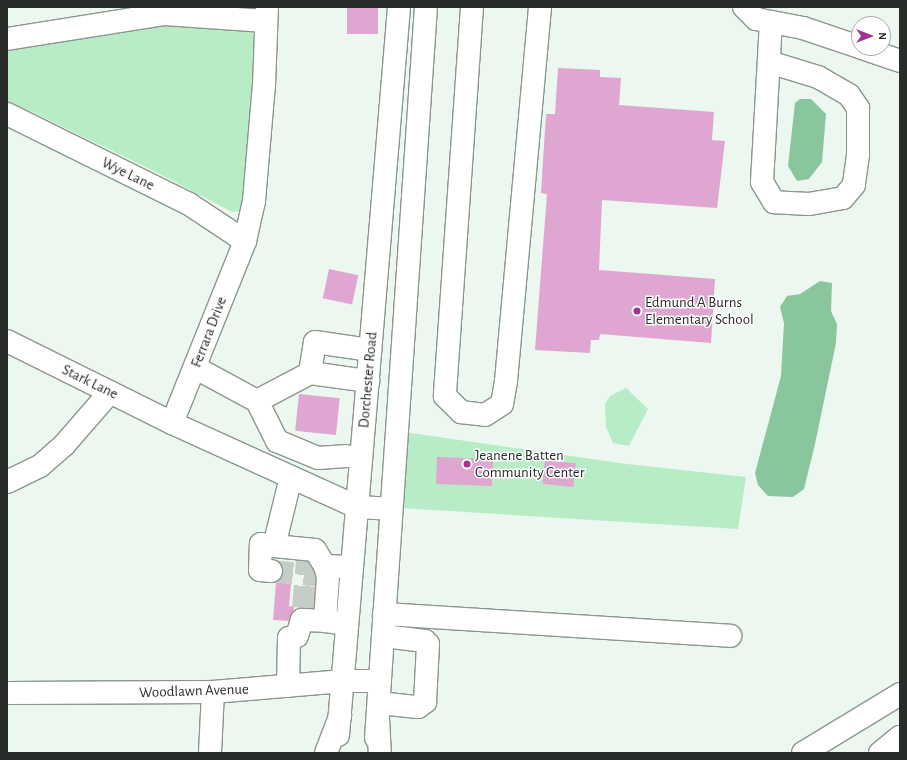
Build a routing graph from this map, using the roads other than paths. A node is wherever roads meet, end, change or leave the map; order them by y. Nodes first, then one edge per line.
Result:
1 (399, 7) edge
2 (426, 7) edge
3 (472, 7) edge
4 (540, 7) edge
5 (744, 7) edge
6 (266, 14) edge
7 (771, 22) junction
8 (7, 39) edge
9 (851, 44) edge
10 (885, 56) edge
11 (900, 61) edge
12 (769, 62) junction
13 (7, 114) edge
14 (245, 241) junction
15 (7, 341) edge
16 (370, 350) junction
17 (196, 368) junction
18 (310, 373) junction
19 (368, 381) junction
20 (110, 392) junction
21 (257, 402) junction
22 (172, 423) junction
23 (277, 441) junction
24 (347, 456) dead end
25 (318, 458) junction
26 (267, 466) junction
27 (291, 477) junction
28 (7, 482) edge
29 (317, 489) junction
30 (357, 507) junction
31 (390, 509) junction
32 (274, 546) junction
33 (318, 565) junction
34 (352, 567) junction
35 (271, 571) tunnel mouth
36 (384, 614) junction
37 (325, 622) junction
38 (348, 624) junction
39 (383, 636) junction
40 (730, 636) dead end
41 (344, 681) junction
42 (380, 681) junction
43 (288, 686) junction
44 (212, 692) junction
45 (7, 693) edge
46 (900, 694) edge
47 (378, 711) junction
48 (340, 716) junction
49 (900, 737) edge
50 (210, 753) edge
51 (326, 753) edge
52 (335, 753) edge
53 (374, 753) edge
54 (380, 753) edge
55 (803, 753) edge
56 (880, 753) edge

1 - 16 main road, Dorchester Road
2 - 31 main road, Dorchester Road
3 - 4 main road
5 - 7 main road
6 - 8 main road
6 - 14 main road, Ferrara Drive
7 - 9 main road
7 - 12 main road
10 - 11 main road
12 - 12 main road
13 - 14 main road, Wye Lane
14 - 17 main road, Ferrara Drive
15 - 20 main road, Stark Lane
16 - 18 main road
16 - 19 main road, Dorchester Road
17 - 21 main road
17 - 22 main road, Ferrara Drive
18 - 19 main road
18 - 21 main road
19 - 30 main road, Dorchester Road
20 - 22 main road, Stark Lane
20 - 28 main road
21 - 23 main road
22 - 26 main road
23 - 25 main road
23 - 26 main road
24 - 25 main road
25 - 29 main road
26 - 27 main road
27 - 29 main road
27 - 32 main road
29 - 30 main road
30 - 31 main road
30 - 34 main road, Dorchester Road
31 - 36 main road, Dorchester Road
32 - 33 main road
32 - 35 main road
33 - 34 main road
33 - 37 main road
34 - 38 main road, Dorchester Road
36 - 39 main road, Dorchester Road
36 - 40 main road
37 - 38 main road
37 - 43 main road
38 - 41 main road, Dorchester Road
39 - 42 main road, Dorchester Road
39 - 47 main road
41 - 42 main road, Woodlawn Avenue
41 - 43 main road, Woodlawn Avenue
41 - 48 main road, Dorchester Road
42 - 47 main road, Dorchester Road
43 - 44 main road, Woodlawn Avenue
44 - 45 main road, Woodlawn Avenue
44 - 50 main road
46 - 55 main road
47 - 53 main road, Dorchester Road
47 - 54 main road
48 - 51 main road
48 - 52 main road, Dorchester Road
49 - 56 main road

